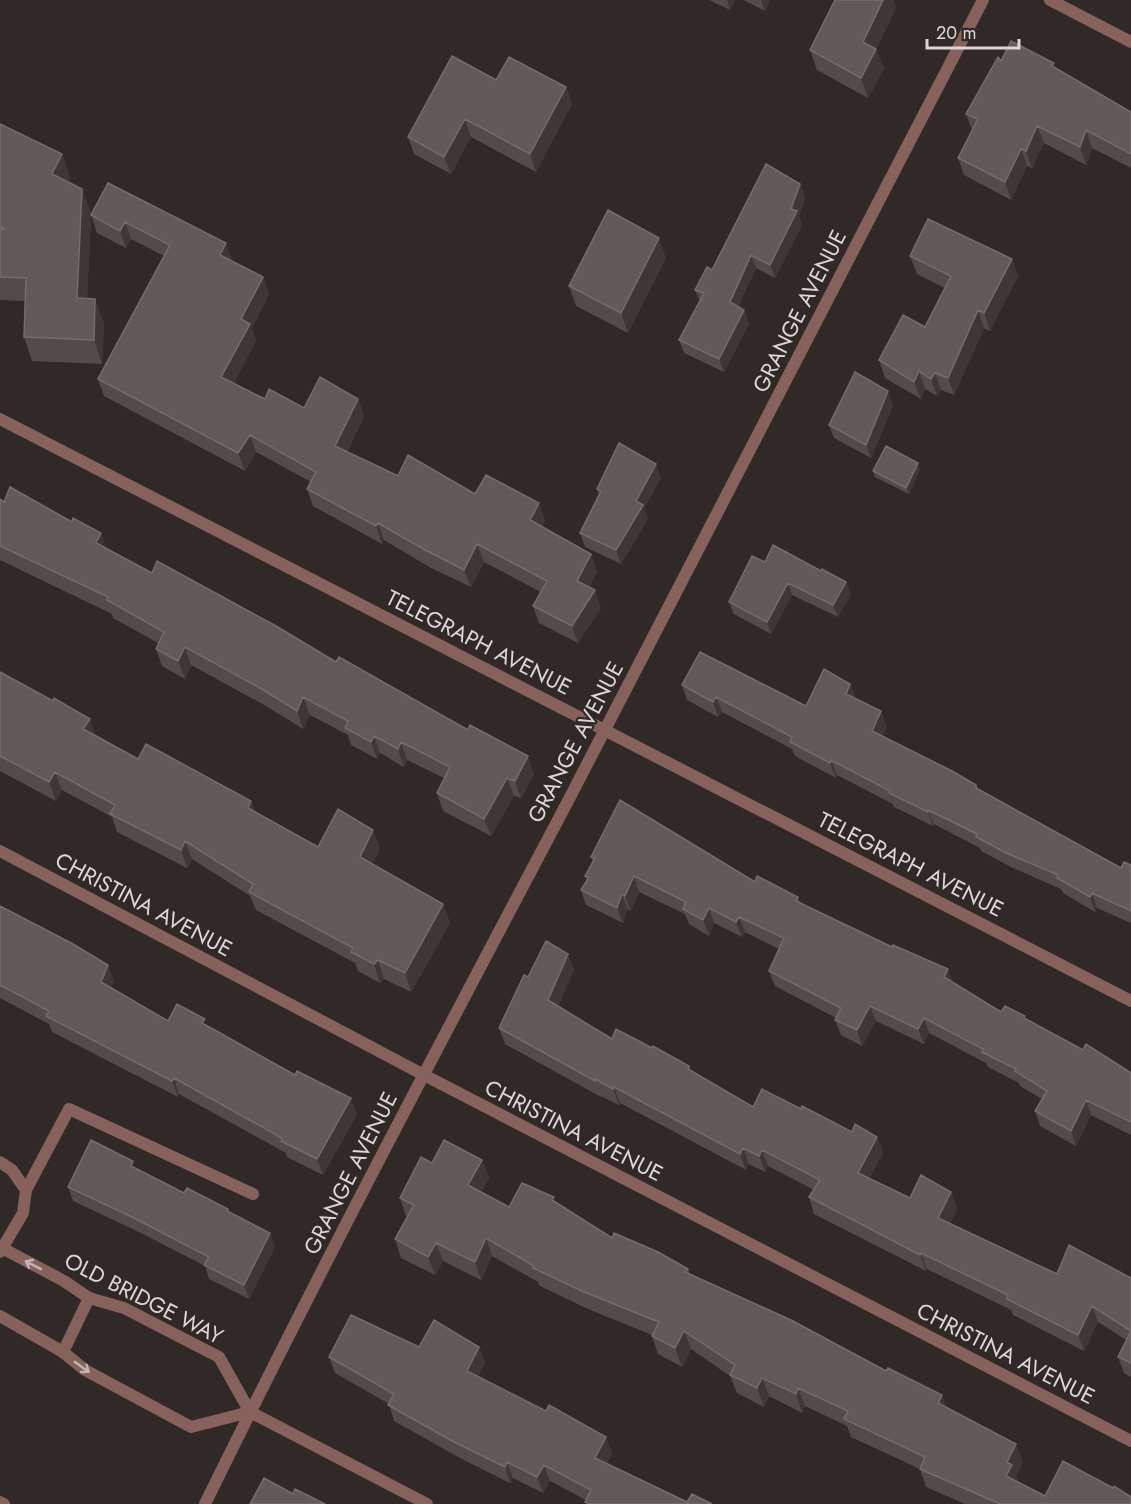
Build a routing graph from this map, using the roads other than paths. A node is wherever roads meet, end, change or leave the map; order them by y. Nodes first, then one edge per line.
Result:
1 (983, 0) edge
2 (1050, 0) edge
3 (1131, 42) edge
4 (0, 419) edge
5 (605, 730) junction
6 (0, 852) edge
7 (1131, 1001) edge
8 (424, 1076) junction
9 (0, 1162) edge
10 (26, 1190) junction
11 (253, 1194) dead end
12 (1, 1250) edge
13 (89, 1298) junction
14 (0, 1316) edge
15 (63, 1352) junction
16 (250, 1412) junction
17 (1131, 1441) edge
18 (0, 1502) edge
19 (4, 1504) edge
20 (205, 1504) edge
21 (427, 1504) edge

1 - 5 street, GRANGE AVENUE
2 - 3 street
4 - 5 street, TELEGRAPH AVENUE
5 - 7 street, TELEGRAPH AVENUE
5 - 8 street, GRANGE AVENUE
6 - 8 street, CHRISTINA AVENUE
8 - 16 street, GRANGE AVENUE
8 - 17 street, CHRISTINA AVENUE
9 - 10 street
10 - 11 street
10 - 12 street
13 -> 12 street, OLD BRIDGE WAY
13 - 15 street
13 - 16 street, OLD BRIDGE WAY
14 - 15 street
15 -> 16 street
16 - 20 street, GRANGE AVENUE
16 - 21 street
18 - 19 street

